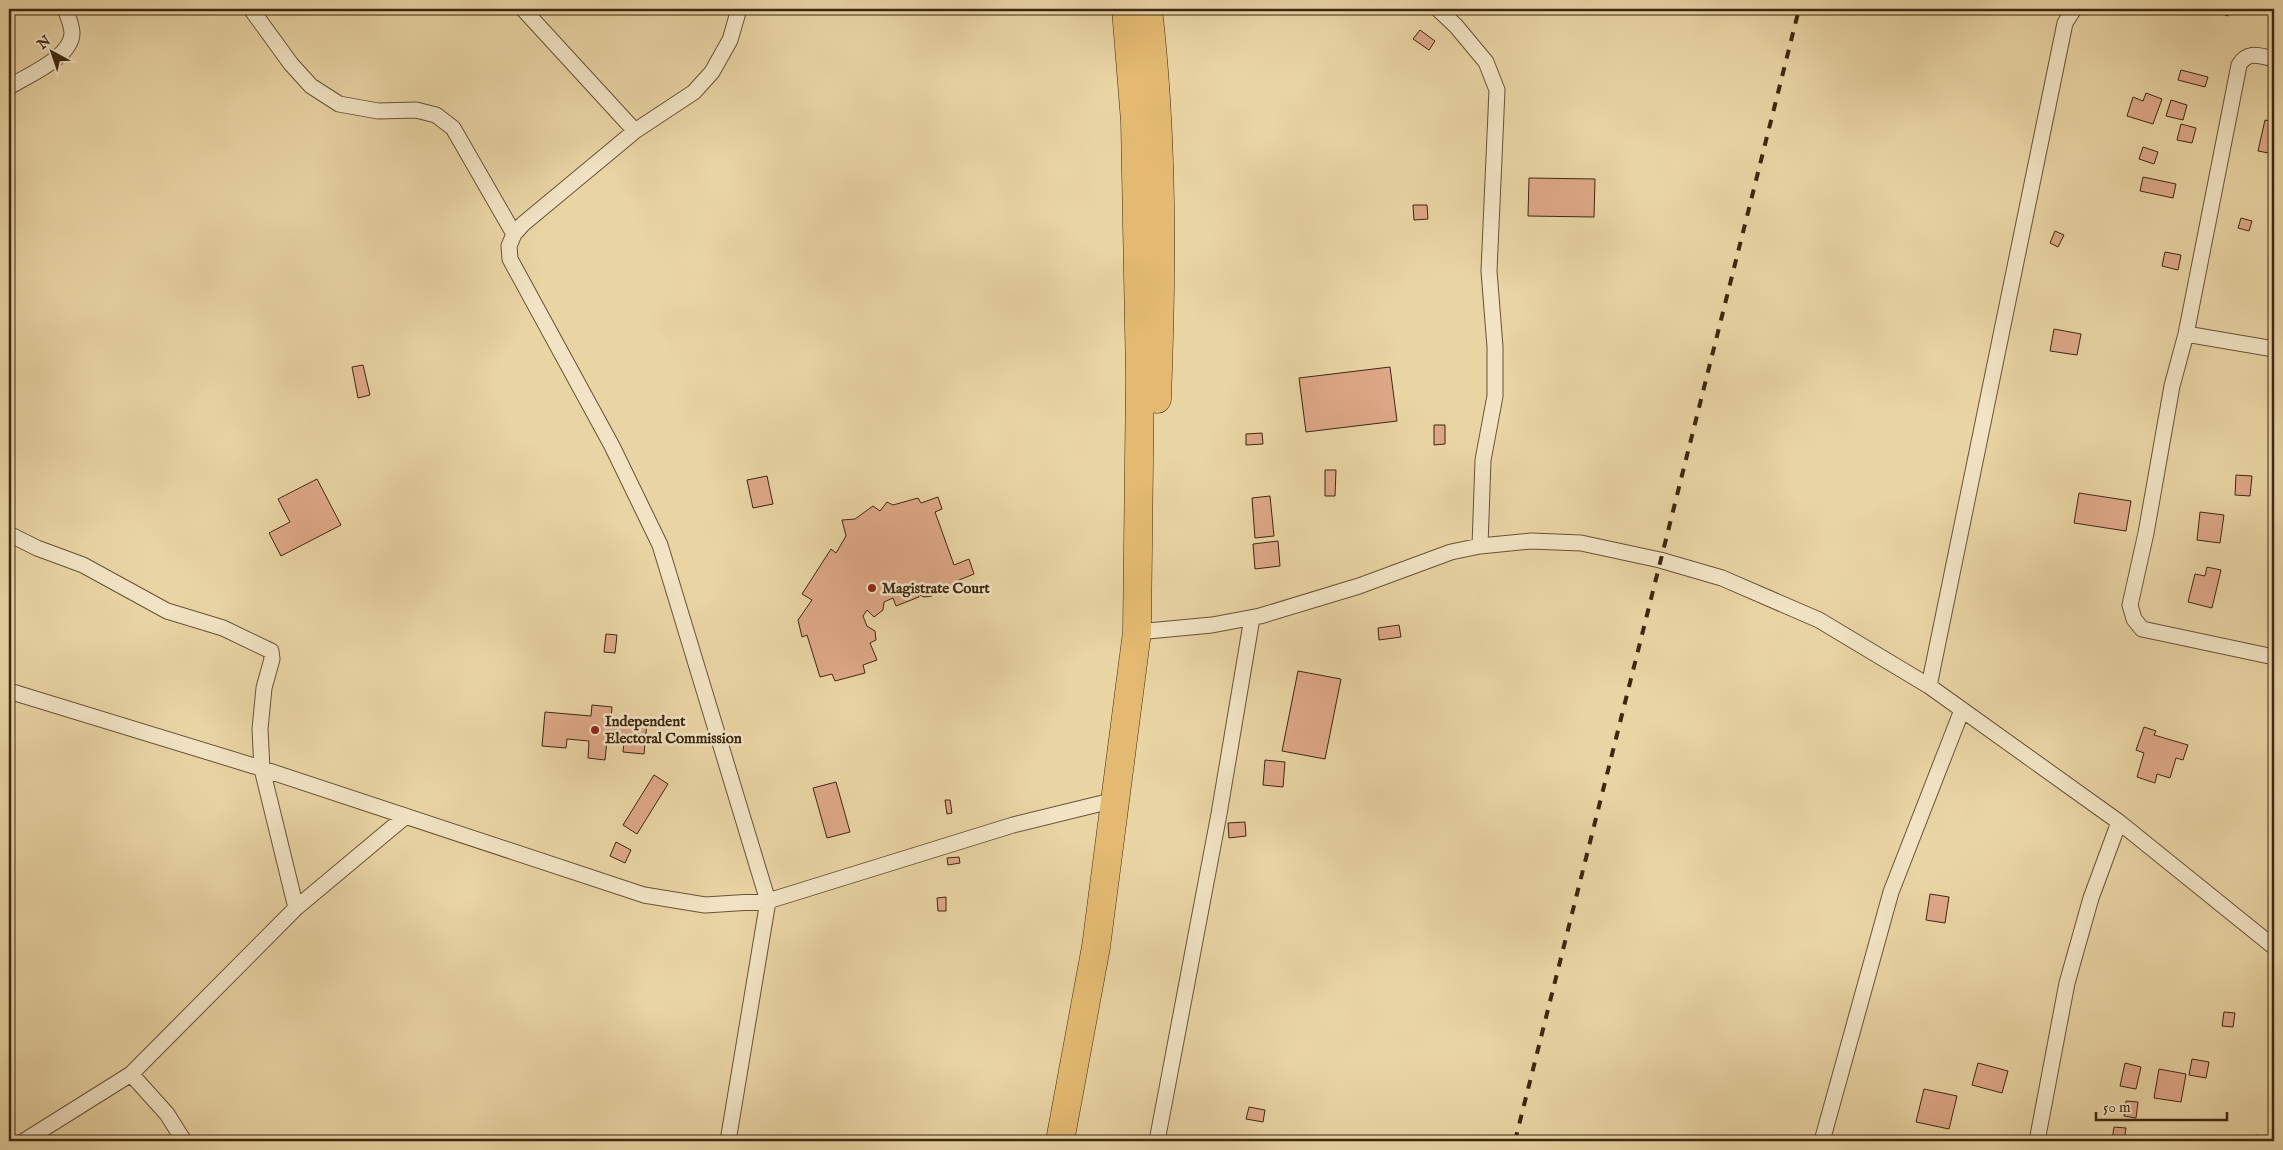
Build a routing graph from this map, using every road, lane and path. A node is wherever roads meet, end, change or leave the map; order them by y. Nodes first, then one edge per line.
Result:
1 (65, 9) edge
2 (251, 9) edge
3 (523, 9) edge
4 (739, 9) edge
5 (1126, 9) edge
6 (1148, 9) edge
7 (1438, 9) edge
8 (2074, 9) edge
9 (2274, 59) edge
10 (9, 87) edge
11 (635, 131) junction
12 (514, 234) junction
13 (2186, 334) junction
14 (2274, 349) edge
15 (9, 534) edge
16 (1480, 546) junction
17 (1139, 567) junction
18 (1252, 618) junction
19 (1137, 632) junction
20 (2274, 657) edge
21 (1929, 686) junction
22 (9, 691) edge
23 (1962, 710) junction
24 (262, 769) junction
25 (1115, 800) junction
26 (406, 816) junction
27 (2119, 822) junction
28 (768, 901) junction
29 (296, 908) junction
30 (2274, 947) edge
31 (131, 1074) junction
32 (24, 1141) edge
33 (184, 1141) edge
34 (728, 1141) edge
35 (1060, 1141) edge
36 (1157, 1141) edge
37 (1822, 1141) edge
38 (2037, 1141) edge

1 - 10 street
2 - 12 street
3 - 11 street
4 - 11 street
5 - 17 highway
6 - 17 highway
7 - 16 street
8 - 21 street
9 - 13 street
11 - 12 street
12 - 28 street
13 - 14 street
13 - 20 street
15 - 24 street
16 - 18 street
16 - 21 street
17 - 19 highway
18 - 19 street
18 - 36 street
19 - 25 highway
21 - 23 street
22 - 24 street
23 - 27 street
23 - 37 street
24 - 26 street
24 - 29 street
25 - 28 street
25 - 35 highway
26 - 28 street
26 - 29 street
27 - 30 street
27 - 38 street
28 - 34 street
29 - 31 street
31 - 32 street
31 - 33 street

